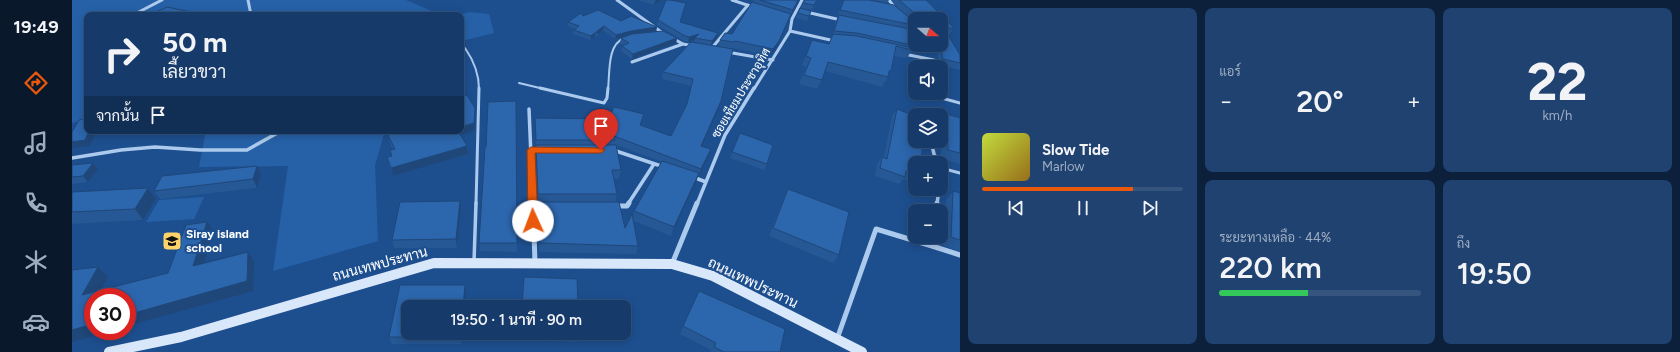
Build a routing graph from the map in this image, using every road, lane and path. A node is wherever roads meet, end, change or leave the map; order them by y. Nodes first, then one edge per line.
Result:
1 (162, 0) edge
2 (248, 0) edge
3 (617, 0) edge
4 (732, 0) edge
5 (802, 0) edge
6 (890, 0) edge
7 (748, 5) junction
8 (886, 6) edge
9 (893, 7) junction
10 (755, 8) edge
11 (796, 10) junction
12 (897, 11) edge
13 (139, 12) edge
14 (250, 12) edge
15 (784, 17) edge
16 (792, 19) junction
17 (845, 21) edge
18 (790, 31) junction
19 (663, 33) junction
20 (657, 34) edge
21 (626, 38) edge
22 (840, 41) edge
23 (683, 44) junction
24 (697, 47) edge
25 (465, 48) dead end
26 (704, 48) edge
27 (710, 50) junction
28 (718, 51) edge
29 (726, 52) edge
30 (900, 53) edge
31 (773, 60) junction
32 (934, 60) dead end
33 (632, 62) dead end
34 (519, 83) dead end
35 (948, 100) edge
36 (960, 103) edge
37 (529, 109) dead end
38 (276, 134) edge
39 (531, 150) junction
40 (546, 150) edge
41 (608, 150) edge
42 (72, 158) edge
43 (654, 164) junction
44 (669, 169) edge
45 (948, 170) edge
46 (960, 173) edge
47 (691, 177) edge
48 (706, 182) junction
49 (541, 206) edge
50 (611, 206) edge
51 (533, 207) junction
52 (932, 246) joint
53 (960, 255) edge
54 (474, 263) junction
55 (535, 263) junction
56 (672, 264) junction
57 (837, 340) junction
58 (855, 350) edge
59 (115, 351) edge

1 - 13 street
2 - 14 street
3 - 19 street
4 - 7 street
5 - 11 street, ซอยเทียมประชาอุทิศ
6 - 9 street
7 - 10 street
7 - 27 street
8 - 9 street
9 - 12 street
11 - 16 street, ซอยเทียมประชาอุทิศ
11 - 17 street
15 - 16 street
16 - 18 street, ซอยเทียมประชาอุทิศ
18 - 22 street
18 - 31 street, ซอยเทียมประชาอุทิศ
19 - 20 lane
19 - 23 street
21 - 34 lane
23 - 24 street
23 - 33 street
25 - 54 lane
26 - 27 street
27 - 28 street
29 - 31 street
30 - 32 street
31 - 48 street, ซอยเทียมประชาอุทิศ
35 - 36 lane
37 - 39 street
38 - 42 street
39 - 40 street
39 - 51 street
41 - 43 street
43 - 44 street
43 - 50 street
45 - 46 lane
47 - 48 street
48 - 56 street, ซอยเทียมประชาอุทิศ
49 - 51 street
51 - 55 street
52 - 53 street
52 - 57 street
54 - 55 street, ถนนเทพประทาน
54 - 59 street, ถนนเทพประทาน
55 - 56 street, ถนนเทพประทาน
56 - 57 street, ถนนเทพประทาน
57 - 58 street, ถนนเทพประทาน

